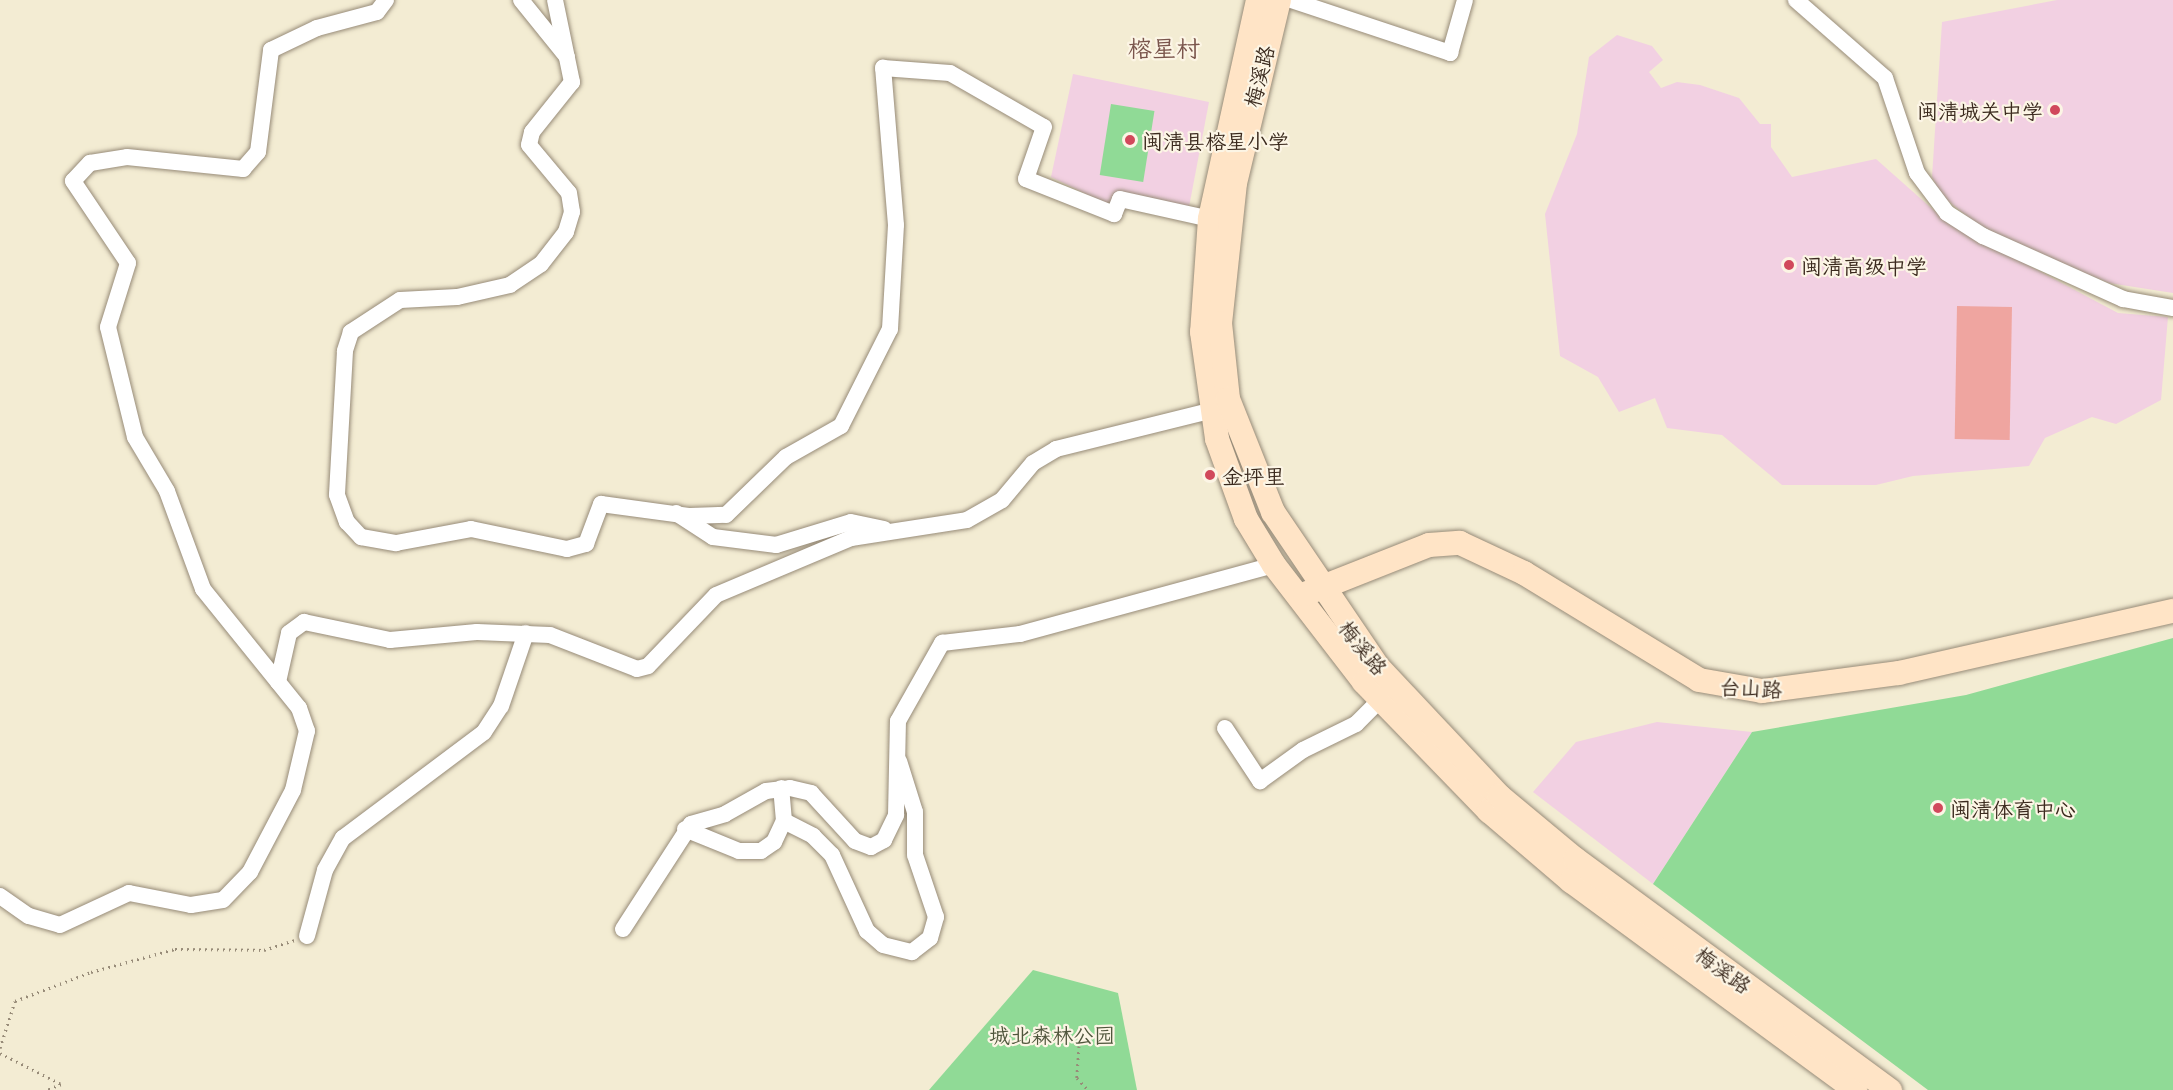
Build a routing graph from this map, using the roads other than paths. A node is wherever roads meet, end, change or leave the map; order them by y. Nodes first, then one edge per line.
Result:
1 (386, 0) edge
2 (521, 0) edge
3 (555, 0) edge
4 (1258, 0) edge
5 (1279, 0) edge
6 (1291, 0) edge
7 (1465, 0) edge
8 (1796, 0) edge
9 (570, 60) junction
10 (1210, 219) junction
11 (2173, 308) edge
12 (1210, 411) junction
13 (676, 513) junction
14 (888, 530) junction
15 (1274, 566) junction
16 (1320, 588) junction
17 (1298, 598) junction
18 (2173, 611) edge
19 (526, 633) junction
20 (278, 682) junction
21 (1380, 700) junction
22 (1225, 728) dead end
23 (894, 745) junction
24 (781, 788) junction
25 (784, 821) junction
26 (685, 830) junction
27 (0, 896) edge
28 (623, 929) dead end
29 (307, 936) road end
30 (1855, 1090) edge
31 (1890, 1090) edge

1 - 20 street
2 - 9 street
3 - 9 street
4 - 10 main road, 梅溪路
5 - 16 main road, 梅溪路
6 - 7 street
8 - 11 street
9 - 13 street
10 - 12 main road, 梅溪路
10 - 13 street
12 - 14 street
12 - 15 main road, 梅溪路
13 - 14 street
14 - 19 street
15 - 17 main road, 梅溪路
15 - 23 street
16 - 17 main road, 台山路
16 - 18 main road, 台山路
16 - 31 main road, 梅溪路
17 - 21 main road, 梅溪路
19 - 20 street
19 - 29 street
20 - 27 street
21 - 22 street
21 - 30 main road, 梅溪路
23 - 24 street
23 - 25 street
24 - 25 street
24 - 26 street
25 - 26 street
26 - 28 street

